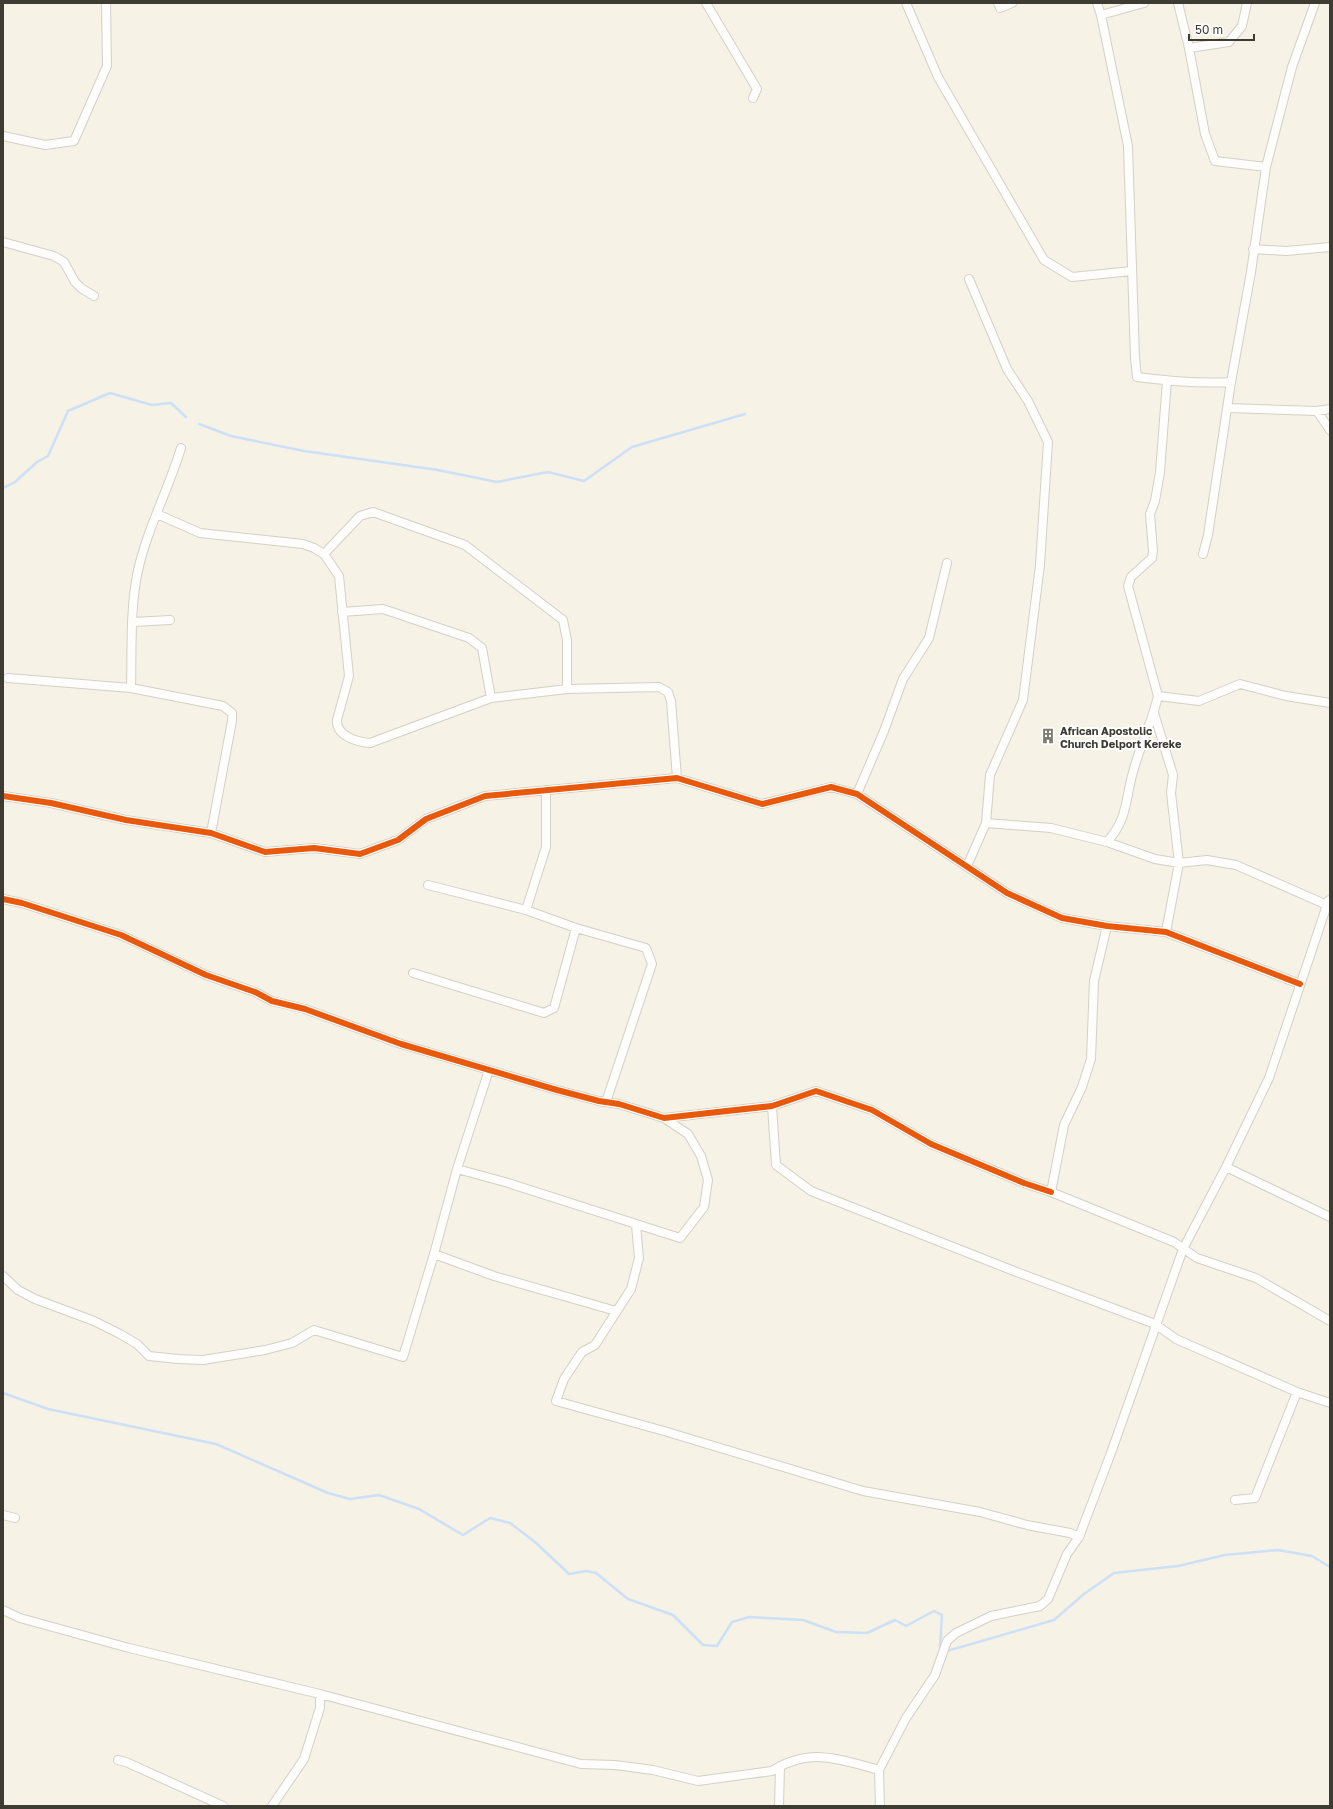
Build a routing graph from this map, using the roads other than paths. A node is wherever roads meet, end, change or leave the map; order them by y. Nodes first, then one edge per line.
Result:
1 (106, 3) edge
2 (706, 3) edge
3 (906, 3) edge
4 (998, 3) edge
5 (1012, 3) edge
6 (1097, 3) edge
7 (1144, 3) edge
8 (1178, 3) edge
9 (1247, 3) edge
10 (1315, 3) edge
11 (1101, 15) junction
12 (1189, 48) junction
13 (752, 98) dead end
14 (3, 136) edge
15 (1266, 167) junction
16 (3, 242) edge
17 (1330, 248) edge
18 (1253, 249) junction
19 (1132, 272) junction
20 (969, 279) dead end
21 (94, 296) dead end
22 (1167, 381) junction
23 (1231, 382) junction
24 (1228, 408) junction
25 (1330, 409) edge
26 (1317, 411) junction
27 (1330, 430) edge
28 (181, 448) dead end
29 (158, 514) junction
30 (324, 554) junction
31 (1203, 554) dead end
32 (947, 564) dead end
33 (342, 612) junction
34 (170, 620) dead end
35 (133, 622) junction
36 (8, 678) dead end
37 (131, 688) junction
38 (567, 689) junction
39 (1158, 696) junction
40 (491, 698) junction
41 (1330, 703) edge
42 (1154, 713) junction
43 (677, 778) junction
44 (546, 790) junction
45 (857, 794) junction
46 (3, 796) edge
47 (986, 823) junction
48 (211, 833) junction
49 (1107, 842) junction
50 (1179, 863) junction
51 (967, 866) junction
52 (428, 885) dead end
53 (3, 899) edge
54 (1329, 903) edge
55 (526, 910) junction
56 (1107, 926) junction
57 (576, 928) junction
58 (1166, 932) junction
59 (413, 973) dead end
60 (1300, 984) junction
61 (489, 1070) junction
62 (606, 1102) junction
63 (772, 1106) junction
64 (664, 1118) junction
65 (1226, 1167) junction
66 (457, 1169) junction
67 (1051, 1192) junction
68 (1330, 1217) edge
69 (636, 1225) junction
70 (1183, 1249) junction
71 (434, 1254) junction
72 (3, 1276) edge
73 (616, 1311) junction
74 (1330, 1321) edge
75 (1155, 1324) junction
76 (1297, 1392) junction
77 (1330, 1404) edge
78 (1235, 1500) dead end
79 (3, 1515) edge
80 (15, 1518) dead end
81 (1079, 1537) junction
82 (3, 1610) edge
83 (320, 1694) junction
84 (118, 1760) dead end
85 (780, 1766) junction
86 (879, 1770) junction
87 (224, 1806) edge
88 (272, 1806) edge
89 (779, 1806) edge
90 (880, 1806) edge

1 - 14 street
2 - 13 street
3 - 19 street
4 - 5 street
6 - 11 street
7 - 11 street
8 - 12 street
9 - 12 street
10 - 15 street
11 - 19 street
12 - 15 street
15 - 18 street
16 - 21 street
17 - 18 street
18 - 23 street
19 - 22 street
20 - 47 street
22 - 23 street
22 - 39 street
23 - 24 street
24 - 26 street
24 - 31 street
25 - 26 street
26 - 27 street
28 - 29 street
29 - 30 street
29 - 35 street
30 - 33 street
30 - 38 street
32 - 45 street
33 - 40 street
33 - 40 street
34 - 35 street
35 - 37 street
36 - 37 street
37 - 48 street
38 - 40 street
38 - 43 street
39 - 41 street
39 - 42 street
42 - 49 street
42 - 50 street
43 - 44 street
43 - 45 street
44 - 48 street
44 - 55 street
45 - 51 street
46 - 48 street
47 - 49 street
47 - 51 street
49 - 50 street
50 - 54 street
50 - 58 street
51 - 56 street
52 - 55 street
53 - 61 street
54 - 60 street
55 - 57 street
56 - 58 street
56 - 67 street
57 - 59 street
57 - 62 street
58 - 60 street
60 - 65 street
61 - 62 street
61 - 66 street
62 - 64 street
63 - 64 street
63 - 67 street
63 - 75 street
64 - 69 street
65 - 68 street
65 - 70 street
66 - 69 street
66 - 71 street
67 - 70 street
69 - 73 street
70 - 74 street
70 - 75 street
71 - 72 street
71 - 73 street
73 - 81 street
75 - 76 street
75 - 81 street
76 - 77 street
76 - 78 street
79 - 80 street
81 - 86 street
82 - 83 street
83 - 85 street
83 - 88 street
84 - 87 street
85 - 86 street
85 - 89 street
86 - 90 street

